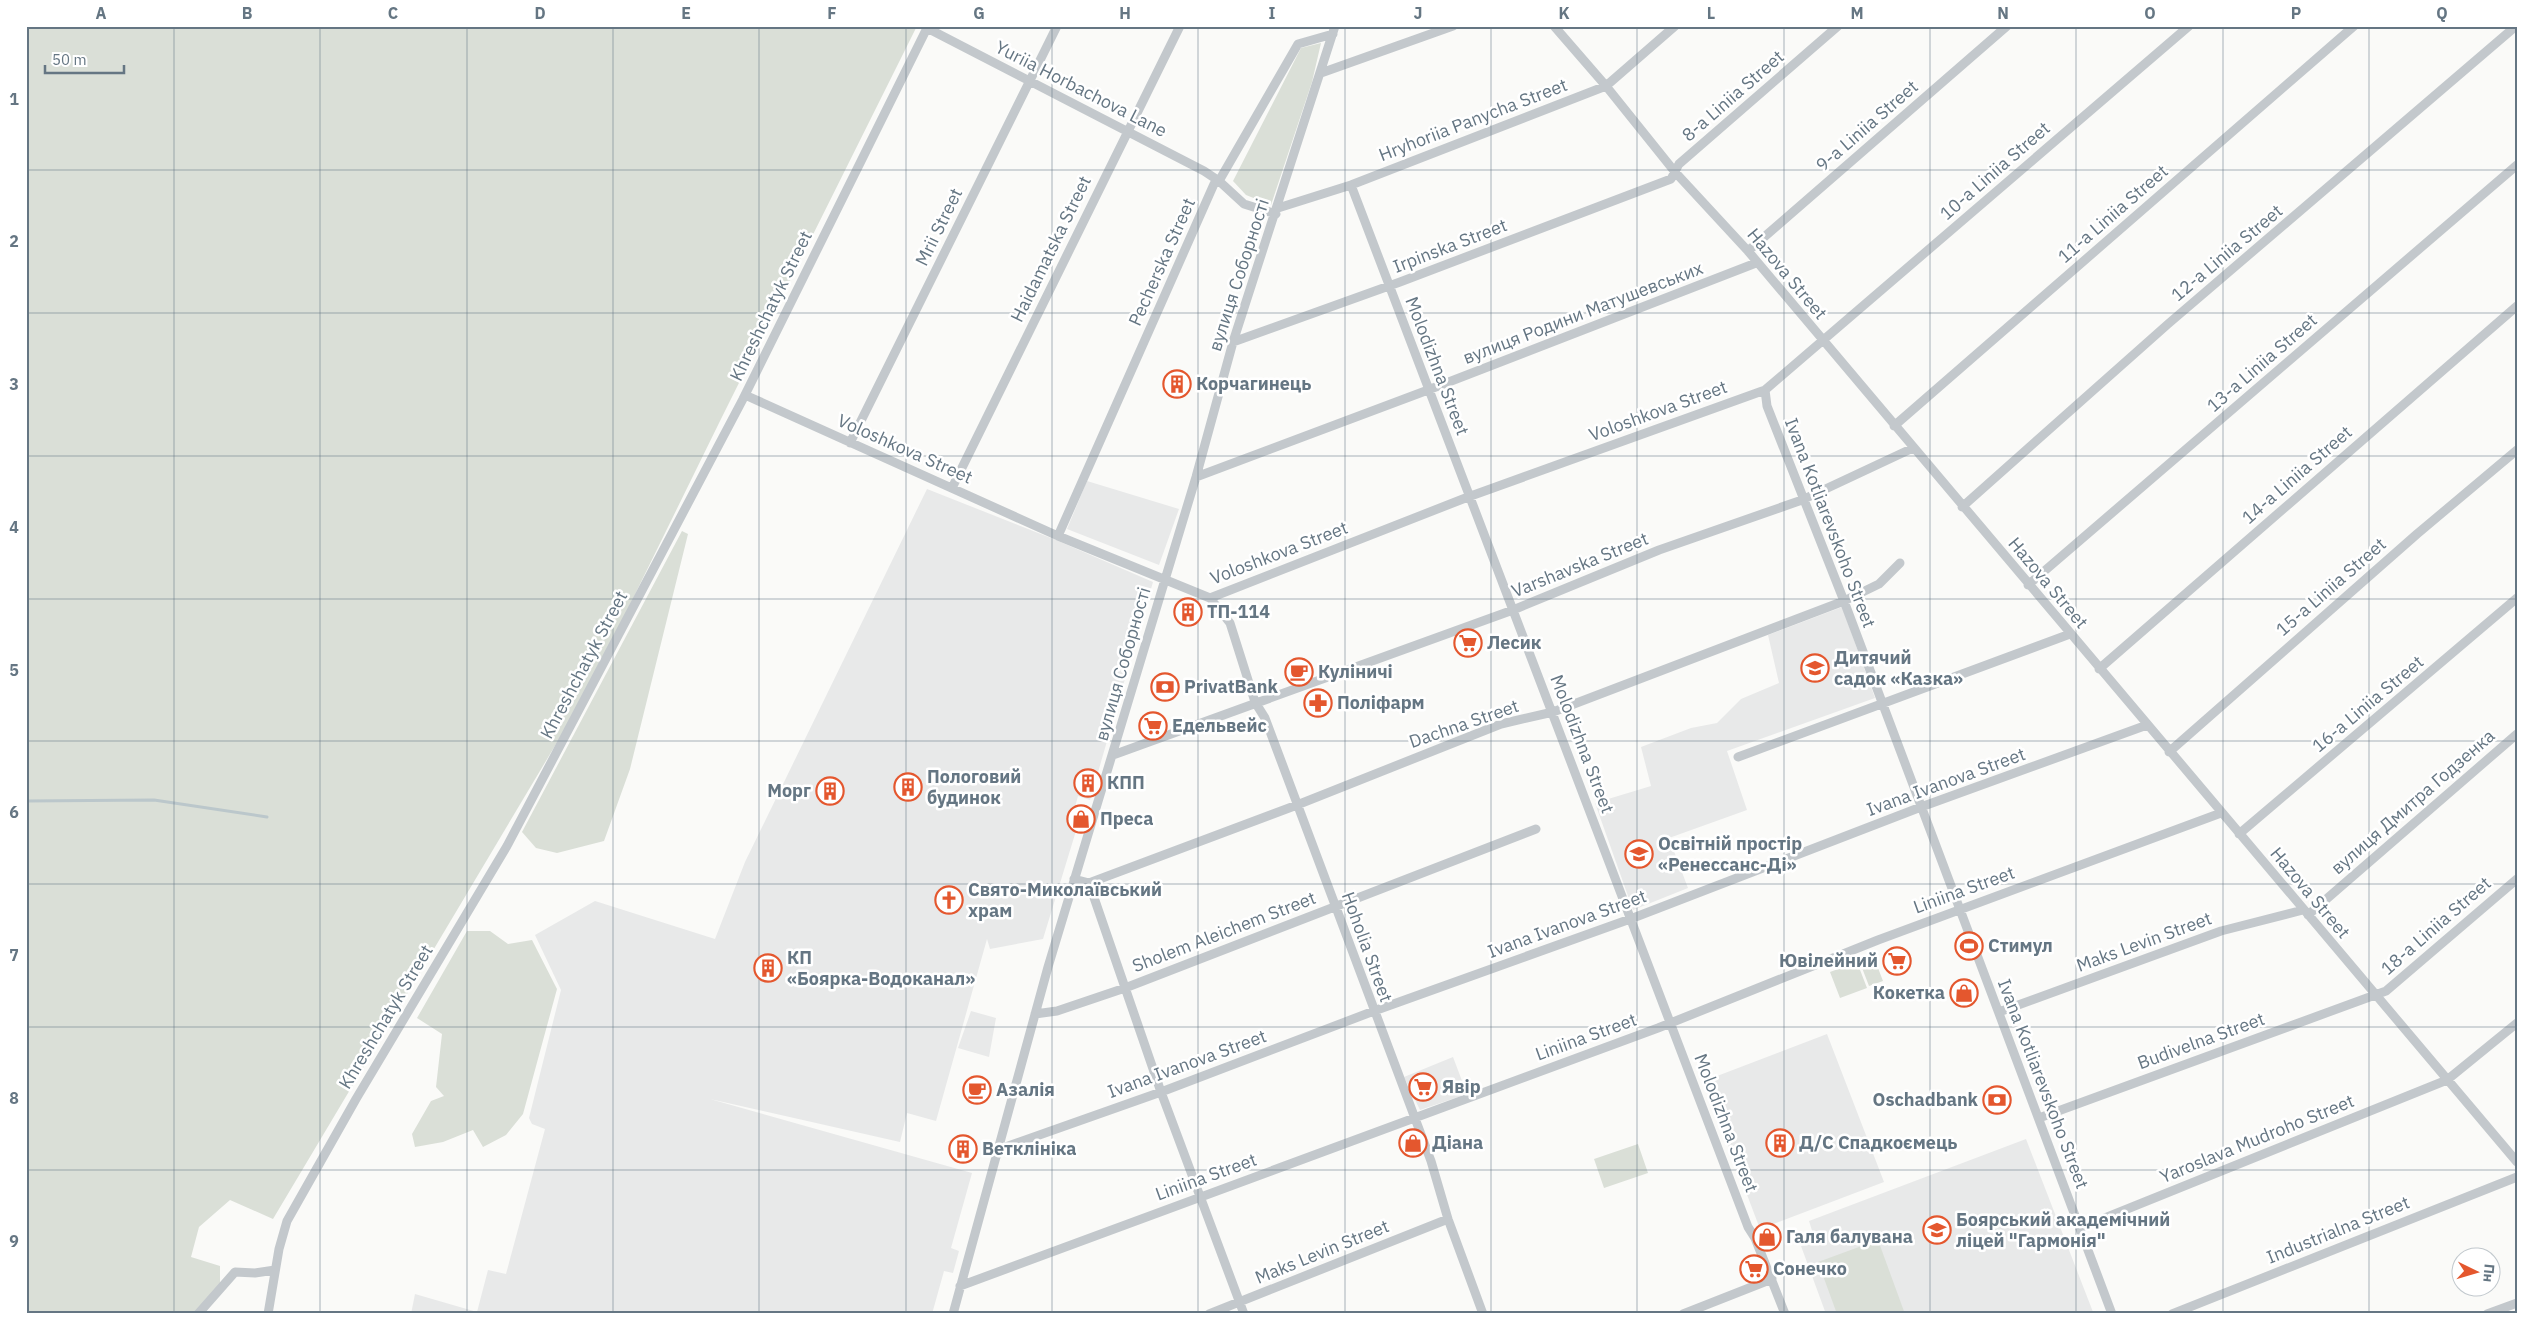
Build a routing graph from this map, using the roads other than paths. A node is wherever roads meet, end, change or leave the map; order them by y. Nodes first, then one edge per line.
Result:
1 (1057, 26) edge
2 (1180, 26) edge
3 (1453, 26) edge
4 (1554, 26) edge
5 (1675, 26) edge
6 (1838, 26) edge
7 (2007, 26) edge
8 (2189, 26) edge
9 (2354, 26) edge
10 (2516, 26) edge
11 (928, 27) edge
12 (1334, 30) edge
13 (1321, 74) junction
14 (1030, 82) junction
15 (1606, 86) junction
16 (1127, 131) junction
17 (2517, 165) edge
18 (1675, 172) junction
19 (1219, 181) junction
20 (1351, 185) junction
21 (1277, 211) junction
22 (1748, 251) junction
23 (1756, 263) junction
24 (1389, 286) junction
25 (2517, 306) edge
26 (1822, 341) junction
27 (1233, 342) junction
28 (1428, 390) junction
29 (1765, 390) junction
30 (745, 395) junction
31 (1894, 426) junction
32 (850, 443) junction
33 (1913, 448) junction
34 (2517, 450) edge
35 (1196, 477) junction
36 (952, 488) junction
37 (1468, 496) junction
38 (1802, 500) junction
39 (1962, 507) junction
40 (1058, 536) junction
41 (1900, 563) dead end
42 (1164, 581) junction
43 (2028, 585) junction
44 (1210, 598) junction
45 (2517, 598) edge
46 (1844, 601) junction
47 (1513, 610) junction
48 (2070, 634) junction
49 (2099, 669) junction
50 (1255, 702) junction
51 (1882, 704) junction
52 (1553, 712) junction
53 (2146, 725) junction
54 (2517, 734) edge
55 (2170, 752) junction
56 (1113, 755) junction
57 (1738, 757) dead end
58 (1297, 805) junction
59 (1922, 807) junction
60 (2221, 813) junction
61 (1536, 829) dead end
62 (2239, 834) junction
63 (1074, 879) junction
64 (2517, 879) edge
65 (1088, 883) junction
66 (1334, 906) junction
67 (1960, 909) junction
68 (2305, 912) junction
69 (1633, 918) junction
70 (1125, 988) junction
71 (2375, 995) junction
72 (1374, 1011) junction
73 (1998, 1012) junction
74 (1035, 1014) junction
75 (1669, 1023) junction
76 (2517, 1023) edge
77 (2447, 1080) junction
78 (1161, 1092) junction
79 (1413, 1118) junction
80 (2038, 1118) junction
81 (997, 1150) junction
82 (2517, 1162) edge
83 (2517, 1177) edge
84 (1200, 1196) junction
85 (1448, 1219) junction
86 (2080, 1228) junction
87 (275, 1270) junction
88 (1772, 1279) junction
89 (960, 1286) junction
90 (1240, 1302) junction
91 (2517, 1303) edge
92 (198, 1314) edge
93 (268, 1314) edge
94 (953, 1314) edge
95 (1209, 1314) edge
96 (1244, 1314) edge
97 (1483, 1314) edge
98 (1683, 1314) edge
99 (1785, 1314) edge
100 (2112, 1314) edge
101 (2172, 1314) edge
102 (2487, 1314) edge

1 - 14 street, Mrii Street
2 - 16 street, Haidamatska Street
3 - 13 street
4 - 15 street, Hazova Street
5 - 15 street, Hryhoriia Panycha Street
6 - 18 street, 8-a Liniia Street
7 - 22 street, 9-a Liniia Street
8 - 26 street, 10-a Liniia Street
9 - 31 street, 11-a Liniia Street
10 - 39 street, 12-a Liniia Street
11 - 14 street, Yuriia Horbachova Lane
11 - 30 street, Khreshchatyk Street
12 - 13 street, вулиця Соборності
12 - 19 street, Pecherska Street
13 - 21 street, вулиця Соборності
14 - 16 street, Yuriia Horbachova Lane
14 - 32 street, Mrii Street
15 - 18 street, Hazova Street
15 - 20 street, Hryhoriia Panycha Street
16 - 19 street, Yuriia Horbachova Lane
16 - 36 street, Haidamatska Street
17 - 43 street, 13-a Liniia Street
18 - 22 street, Hazova Street
18 - 24 street, Irpinska Street
19 - 21 street, Yuriia Horbachova Lane
19 - 40 street, Pecherska Street
20 - 21 street, Hryhoriia Panycha Street
20 - 24 street, Molodizhna Street
21 - 27 street, вулиця Соборності
22 - 23 street, Hazova Street
23 - 26 street, Hazova Street
23 - 28 street, вулиця Родини Матушевських
24 - 27 street, Irpinska Street
24 - 28 street, Molodizhna Street
25 - 49 street, 14-a Liniia Street
26 - 29 street, Voloshkova Street
26 - 31 street, Hazova Street
27 - 35 street, вулиця Соборності
28 - 35 street, вулиця Родини Матушевських
28 - 37 street, Molodizhna Street
29 - 37 street, Voloshkova Street
29 - 38 street, Ivana Kotliarevskoho Street
30 - 32 street, Voloshkova Street
30 - 87 street, Khreshchatyk Street
31 - 33 street, Hazova Street
32 - 36 street, Voloshkova Street
33 - 38 street, Varshavska Street
33 - 39 street, Hazova Street
34 - 55 street, 15-a Liniia Street
35 - 42 street, вулиця Соборності
36 - 40 street, Voloshkova Street
37 - 44 street, Voloshkova Street
37 - 47 street, Molodizhna Street
38 - 46 street, Ivana Kotliarevskoho Street
38 - 47 street, Varshavska Street
39 - 43 street, Hazova Street
40 - 42 street, Voloshkova Street
41 - 46 street, Dachna Street
42 - 44 street, Voloshkova Street
42 - 56 street, вулиця Соборності
43 - 48 street, Hazova Street
44 - 50 street, Hoholia Street
45 - 62 street, 16-a Liniia Street
46 - 51 street, Ivana Kotliarevskoho Street
46 - 52 street, Dachna Street
47 - 50 street, Varshavska Street
47 - 52 street, Molodizhna Street
48 - 49 street, Hazova Street
48 - 51 street
49 - 53 street, Hazova Street
50 - 56 street, Varshavska Street
50 - 58 street, Hoholia Street
51 - 57 street
51 - 59 street, Ivana Kotliarevskoho Street
52 - 58 street, Dachna Street
52 - 69 street, Molodizhna Street
53 - 55 street, Hazova Street
53 - 59 street, Ivana Ivanova Street
54 - 68 street, вулиця Дмитра Годзенка
55 - 60 street, Hazova Street
56 - 63 street, вулиця Соборності
58 - 65 street, Dachna Street
58 - 66 street, Hoholia Street
59 - 67 street, Ivana Kotliarevskoho Street
59 - 69 street, Ivana Ivanova Street
60 - 62 street, Hazova Street
60 - 67 street, Liniina Street
61 - 66 street, Sholem Aleichem Street
62 - 68 street, Hazova Street
63 - 65 street
63 - 74 street, вулиця Соборності
64 - 71 street, 18-a Liniia Street
65 - 70 street
66 - 70 street, Sholem Aleichem Street
66 - 72 street, Hoholia Street
67 - 73 street, Ivana Kotliarevskoho Street
67 - 75 street, Liniina Street
68 - 71 street, Hazova Street
68 - 73 street, Maks Levin Street
69 - 72 street, Ivana Ivanova Street
69 - 75 street, Molodizhna Street
70 - 74 street, Sholem Aleichem Street
70 - 78 street
71 - 77 street, Hazova Street
71 - 80 street, Budivelna Street
72 - 78 street, Ivana Ivanova Street
72 - 79 street, Hoholia Street
73 - 80 street, Ivana Kotliarevskoho Street
74 - 81 street, вулиця Соборності
75 - 79 street, Liniina Street
75 - 88 street, Molodizhna Street
76 - 77 street, Yaroslava Mudroho Street
77 - 82 street, Hazova Street
77 - 86 street, Yaroslava Mudroho Street
78 - 81 street, Ivana Ivanova Street
78 - 84 street
79 - 84 street, Liniina Street
79 - 85 street, Hoholia Street
80 - 86 street, Ivana Kotliarevskoho Street
81 - 89 street, вулиця Соборності
83 - 101 street, Industrialna Street
84 - 89 street, Liniina Street
84 - 90 street
85 - 90 street, Maks Levin Street
85 - 97 street, Hoholia Street
86 - 100 street, Ivana Kotliarevskoho Street
87 - 92 street
87 - 93 street, Khreshchatyk Street
88 - 98 street
88 - 99 street, Molodizhna Street
89 - 94 street, вулиця Соборності
90 - 95 street, Maks Levin Street
90 - 96 street
91 - 102 street

